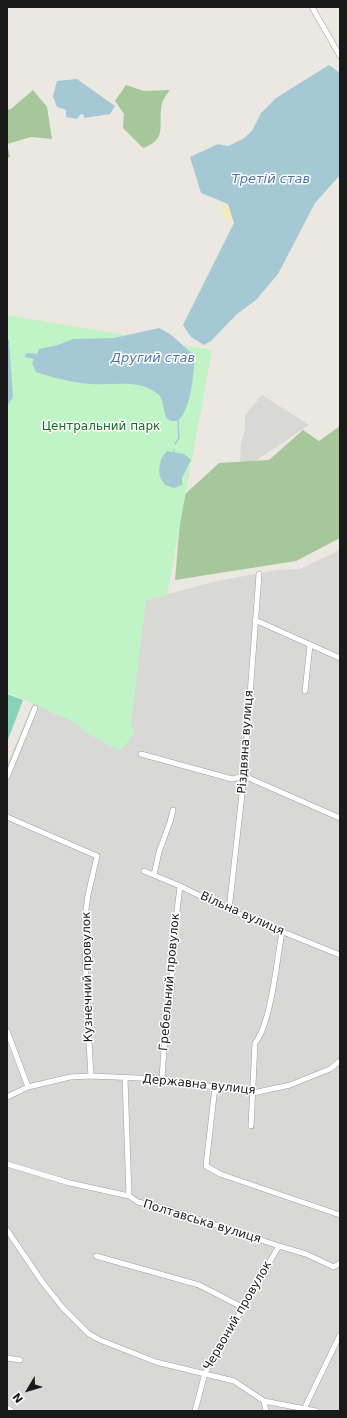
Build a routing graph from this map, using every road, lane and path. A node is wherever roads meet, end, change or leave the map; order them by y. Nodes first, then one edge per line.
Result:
1 (312, 7) edge
2 (340, 56) edge
3 (259, 574) dead end
4 (255, 620) junction
5 (310, 645) junction
6 (340, 658) edge
7 (305, 691) dead end
8 (35, 708) dead end
9 (141, 754) dead end
10 (244, 776) junction
11 (7, 777) edge
12 (173, 810) dead end
13 (7, 817) edge
14 (340, 818) edge
15 (144, 871) dead end
16 (154, 875) junction
17 (180, 886) junction
18 (229, 910) junction
19 (282, 932) junction
20 (340, 955) edge
21 (7, 1032) edge
22 (340, 1062) edge
23 (91, 1076) junction
24 (125, 1078) junction
25 (162, 1080) junction
26 (28, 1087) junction
27 (215, 1087) junction
28 (253, 1093) junction
29 (7, 1097) edge
30 (251, 1126) dead end
31 (7, 1164) edge
32 (130, 1196) junction
33 (340, 1216) edge
34 (7, 1230) edge
35 (279, 1246) junction
36 (96, 1256) dead end
37 (340, 1263) edge
38 (242, 1307) junction
39 (340, 1336) edge
40 (7, 1358) edge
41 (20, 1360) dead end
42 (205, 1373) junction
43 (264, 1400) junction
44 (7, 1408) edge
45 (304, 1409) junction
46 (12, 1411) edge
47 (196, 1411) edge
48 (266, 1411) edge
49 (316, 1411) edge

1 - 2 street
3 - 4 street, Різдвяна вулиця
4 - 5 street
4 - 10 street, Різдвяна вулиця
5 - 6 street
5 - 7 street
8 - 11 street
9 - 10 street
10 - 14 street
10 - 18 street, Різдвяна вулиця
12 - 16 street
13 - 23 street, Кузнечний провулок
15 - 16 street, Вільна вулиця
16 - 17 street, Вільна вулиця
17 - 18 street, Вільна вулиця
17 - 25 street, Гребельний провулок
18 - 19 street, Вільна вулиця
19 - 20 street, Вільна вулиця
19 - 28 street
21 - 26 street
22 - 28 street, Державна вулиця
23 - 24 street, Державна вулиця
23 - 26 street, Державна вулиця
24 - 25 street, Державна вулиця
24 - 32 street, Полтавська вулиця
25 - 27 street, Державна вулиця
26 - 29 street, Державна вулиця
27 - 28 street, Державна вулиця
27 - 33 street
28 - 30 street
31 - 32 street
32 - 35 street, Полтавська вулиця
34 - 42 street
35 - 37 street, Полтавська вулиця
35 - 38 street, Червоний провулок
36 - 38 street
38 - 42 street, Червоний провулок
39 - 45 street
40 - 41 street
42 - 43 street
42 - 47 street, Червоний провулок
43 - 45 street
43 - 48 street
44 - 46 street
45 - 49 street

